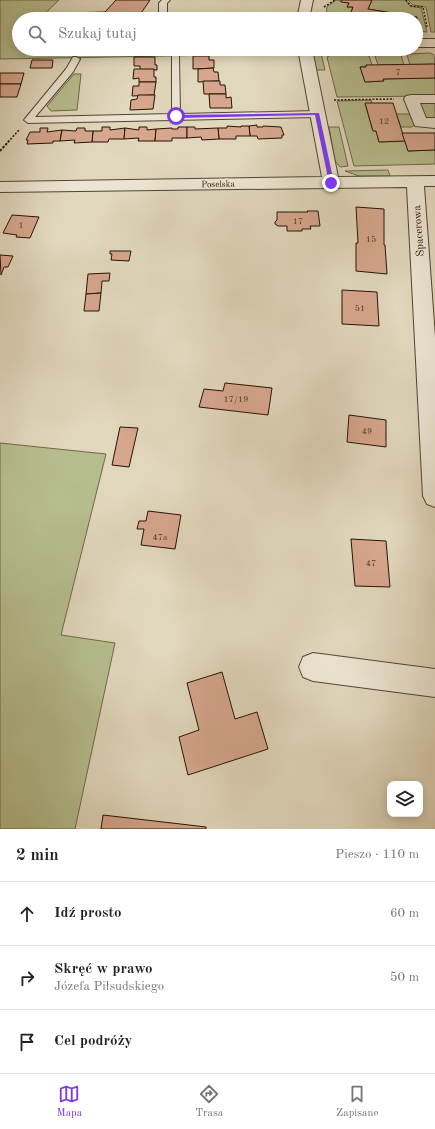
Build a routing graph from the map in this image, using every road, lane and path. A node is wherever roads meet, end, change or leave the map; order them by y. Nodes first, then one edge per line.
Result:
1 (166, 0) edge
2 (307, 0) edge
3 (335, 0) edge
4 (406, 0) edge
5 (322, 8) dead end
6 (163, 12) edge
7 (304, 12) edge
8 (432, 38) edge
9 (423, 43) edge
10 (175, 56) dead end
11 (305, 56) edge
12 (76, 60) dead end
13 (411, 99) junction
14 (435, 99) edge
15 (334, 100) dead end
16 (317, 114) junction
17 (176, 116) junction
18 (28, 120) junction
19 (435, 123) edge
20 (0, 150) edge
21 (415, 181) junction
22 (435, 181) edge
23 (331, 183) junction
24 (0, 187) edge
25 (435, 496) edge
26 (313, 667) dead end
27 (435, 683) edge

1 - 6 lane
2 - 7 street
3 - 5 path
4 - 8 path
8 - 9 street
10 - 17 lane
11 - 16 street
12 - 18 lane
13 - 14 street
13 - 15 path
13 - 19 street
16 - 17 lane
16 - 23 street
17 - 18 lane
18 - 20 path
21 - 22 street, Poselska
21 - 23 street, Poselska
21 - 25 street, Spacerowa
23 - 24 street, Poselska
26 - 27 street

